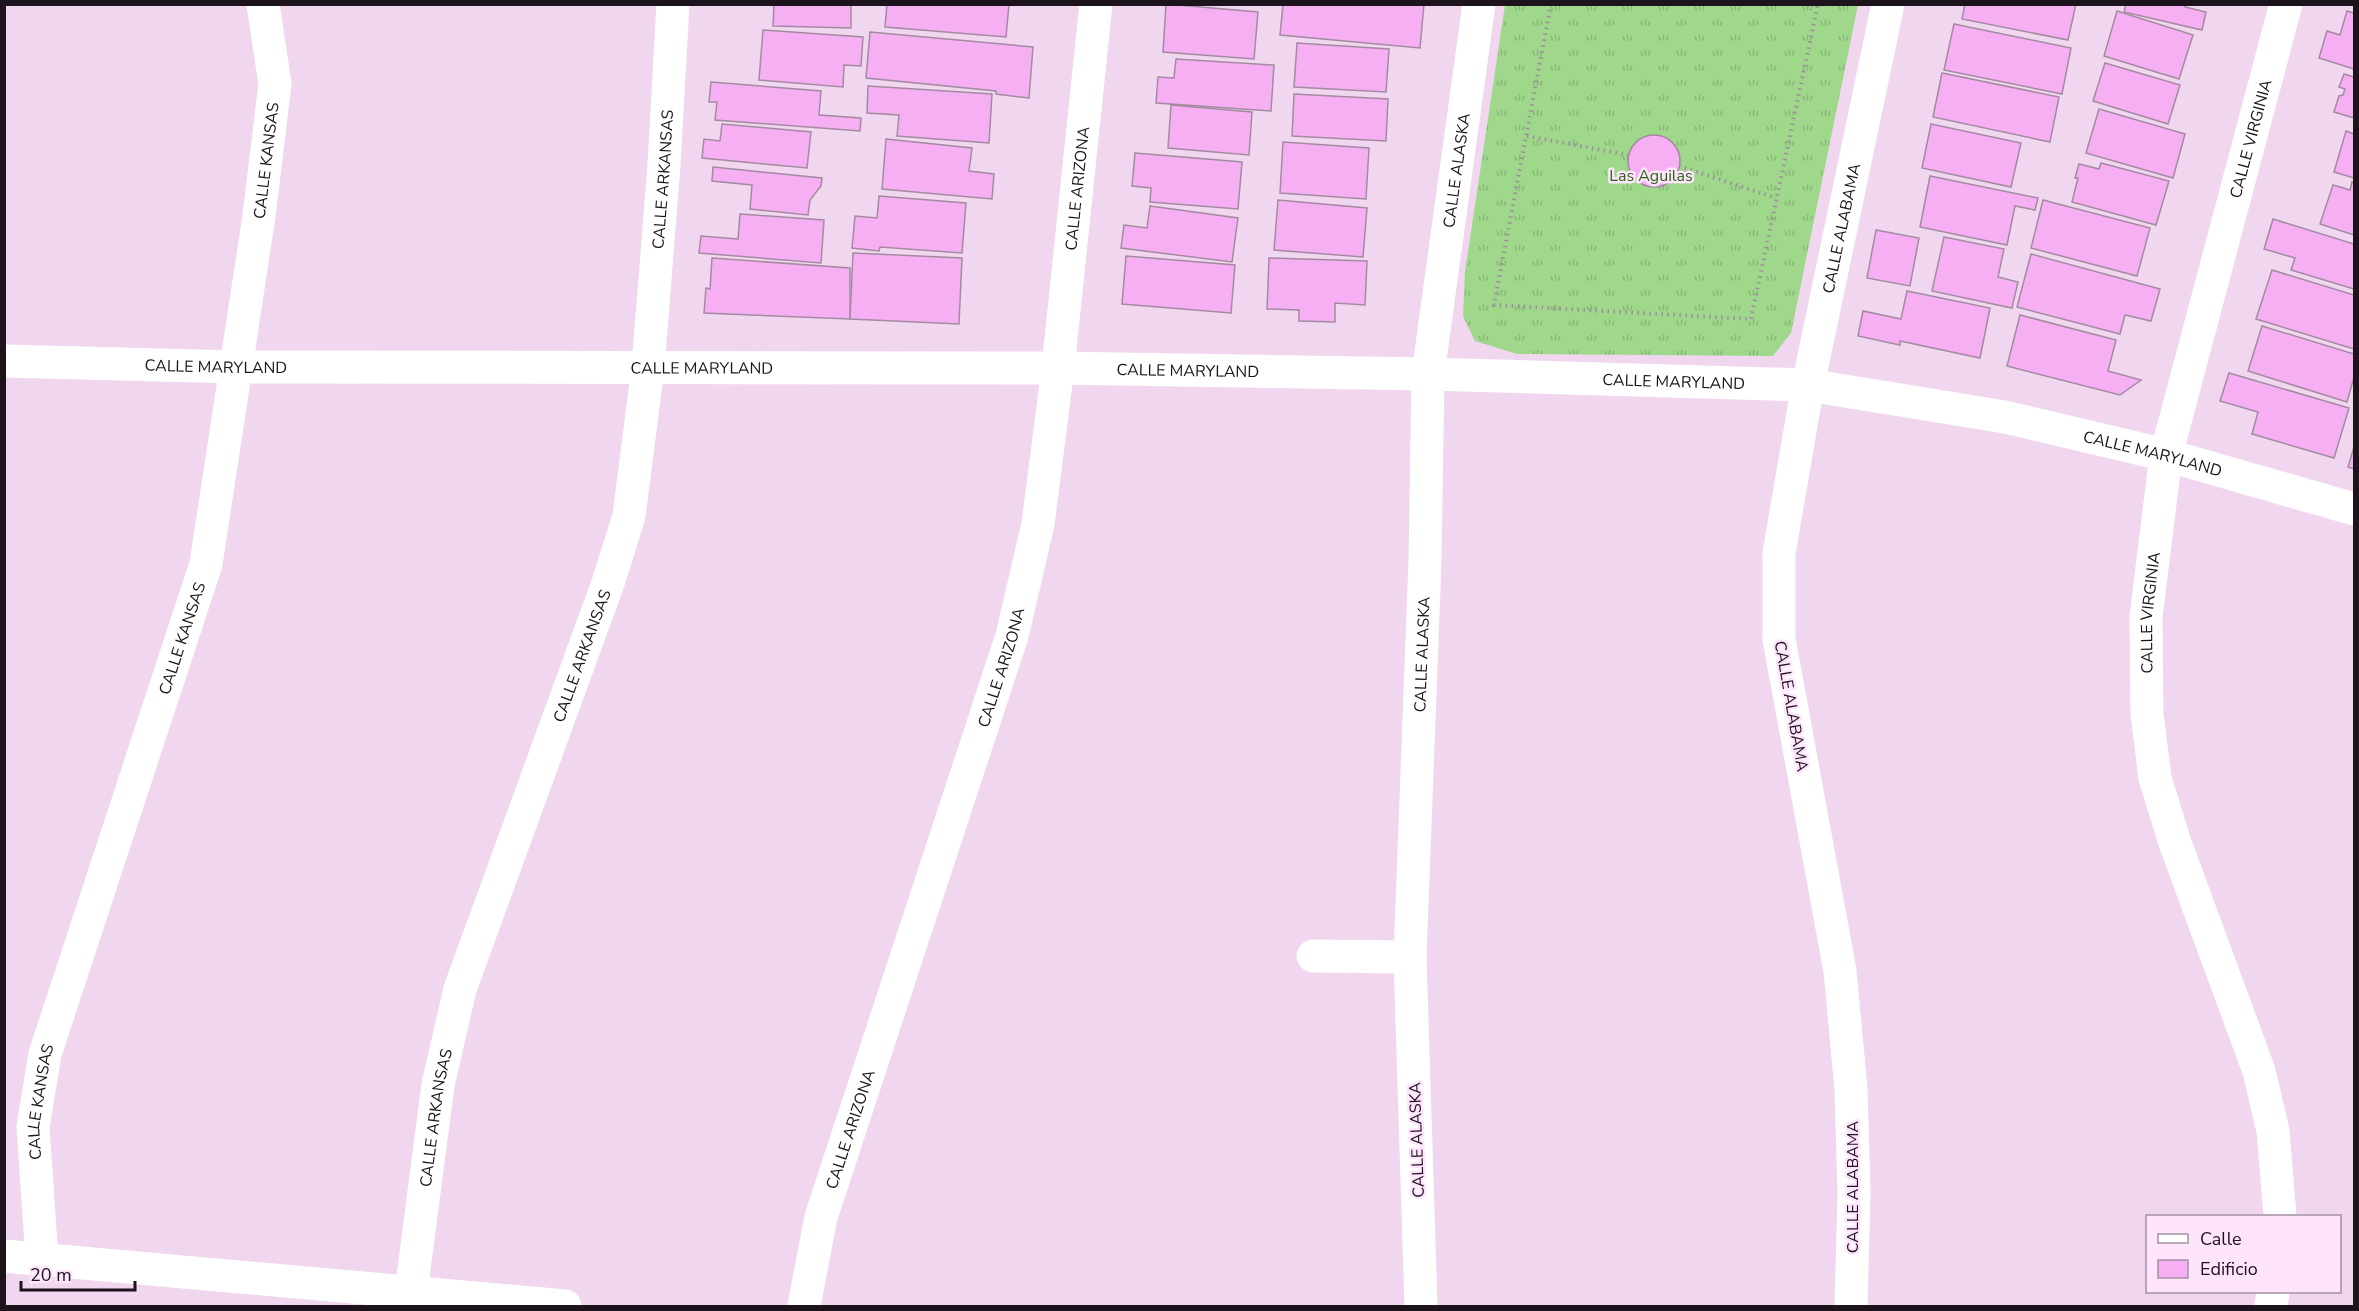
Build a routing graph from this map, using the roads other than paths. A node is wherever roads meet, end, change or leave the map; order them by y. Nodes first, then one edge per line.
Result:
1 (263, 4) edge
2 (673, 4) edge
3 (1096, 4) edge
4 (1479, 4) edge
5 (1888, 4) edge
6 (2286, 4) edge
7 (4, 361) edge
8 (237, 367) junction
9 (648, 367) junction
10 (1058, 368) junction
11 (1428, 374) junction
12 (1808, 385) junction
13 (2166, 455) junction
14 (2355, 509) edge
15 (1313, 956) dead end
16 (1410, 957) junction
17 (2280, 1215) edge
18 (4, 1256) edge
19 (42, 1259) junction
20 (411, 1292) junction
21 (565, 1306) edge
22 (804, 1306) edge
23 (1421, 1306) edge
24 (1851, 1306) edge

1 - 8 street, CALLE KANSAS
2 - 9 street, CALLE ARKANSAS
3 - 10 street, CALLE ARIZONA
4 - 11 street, CALLE ALASKA
5 - 12 street, CALLE ALABAMA
6 - 13 street, CALLE VIRGINIA
7 - 8 street, CALLE MARYLAND
8 - 9 street, CALLE MARYLAND
8 - 19 street, CALLE KANSAS
9 - 10 street, CALLE MARYLAND
9 - 20 street, CALLE ARKANSAS
10 - 11 street, CALLE MARYLAND
10 - 22 street, CALLE ARIZONA
11 - 12 street, CALLE MARYLAND
11 - 16 street, CALLE ALASKA
12 - 13 street, CALLE MARYLAND
12 - 24 street, CALLE ALABAMA
13 - 14 street, CALLE MARYLAND
13 - 17 street, CALLE VIRGINIA
15 - 16 street
16 - 23 street, CALLE ALASKA
18 - 19 street
19 - 20 street
20 - 21 street

